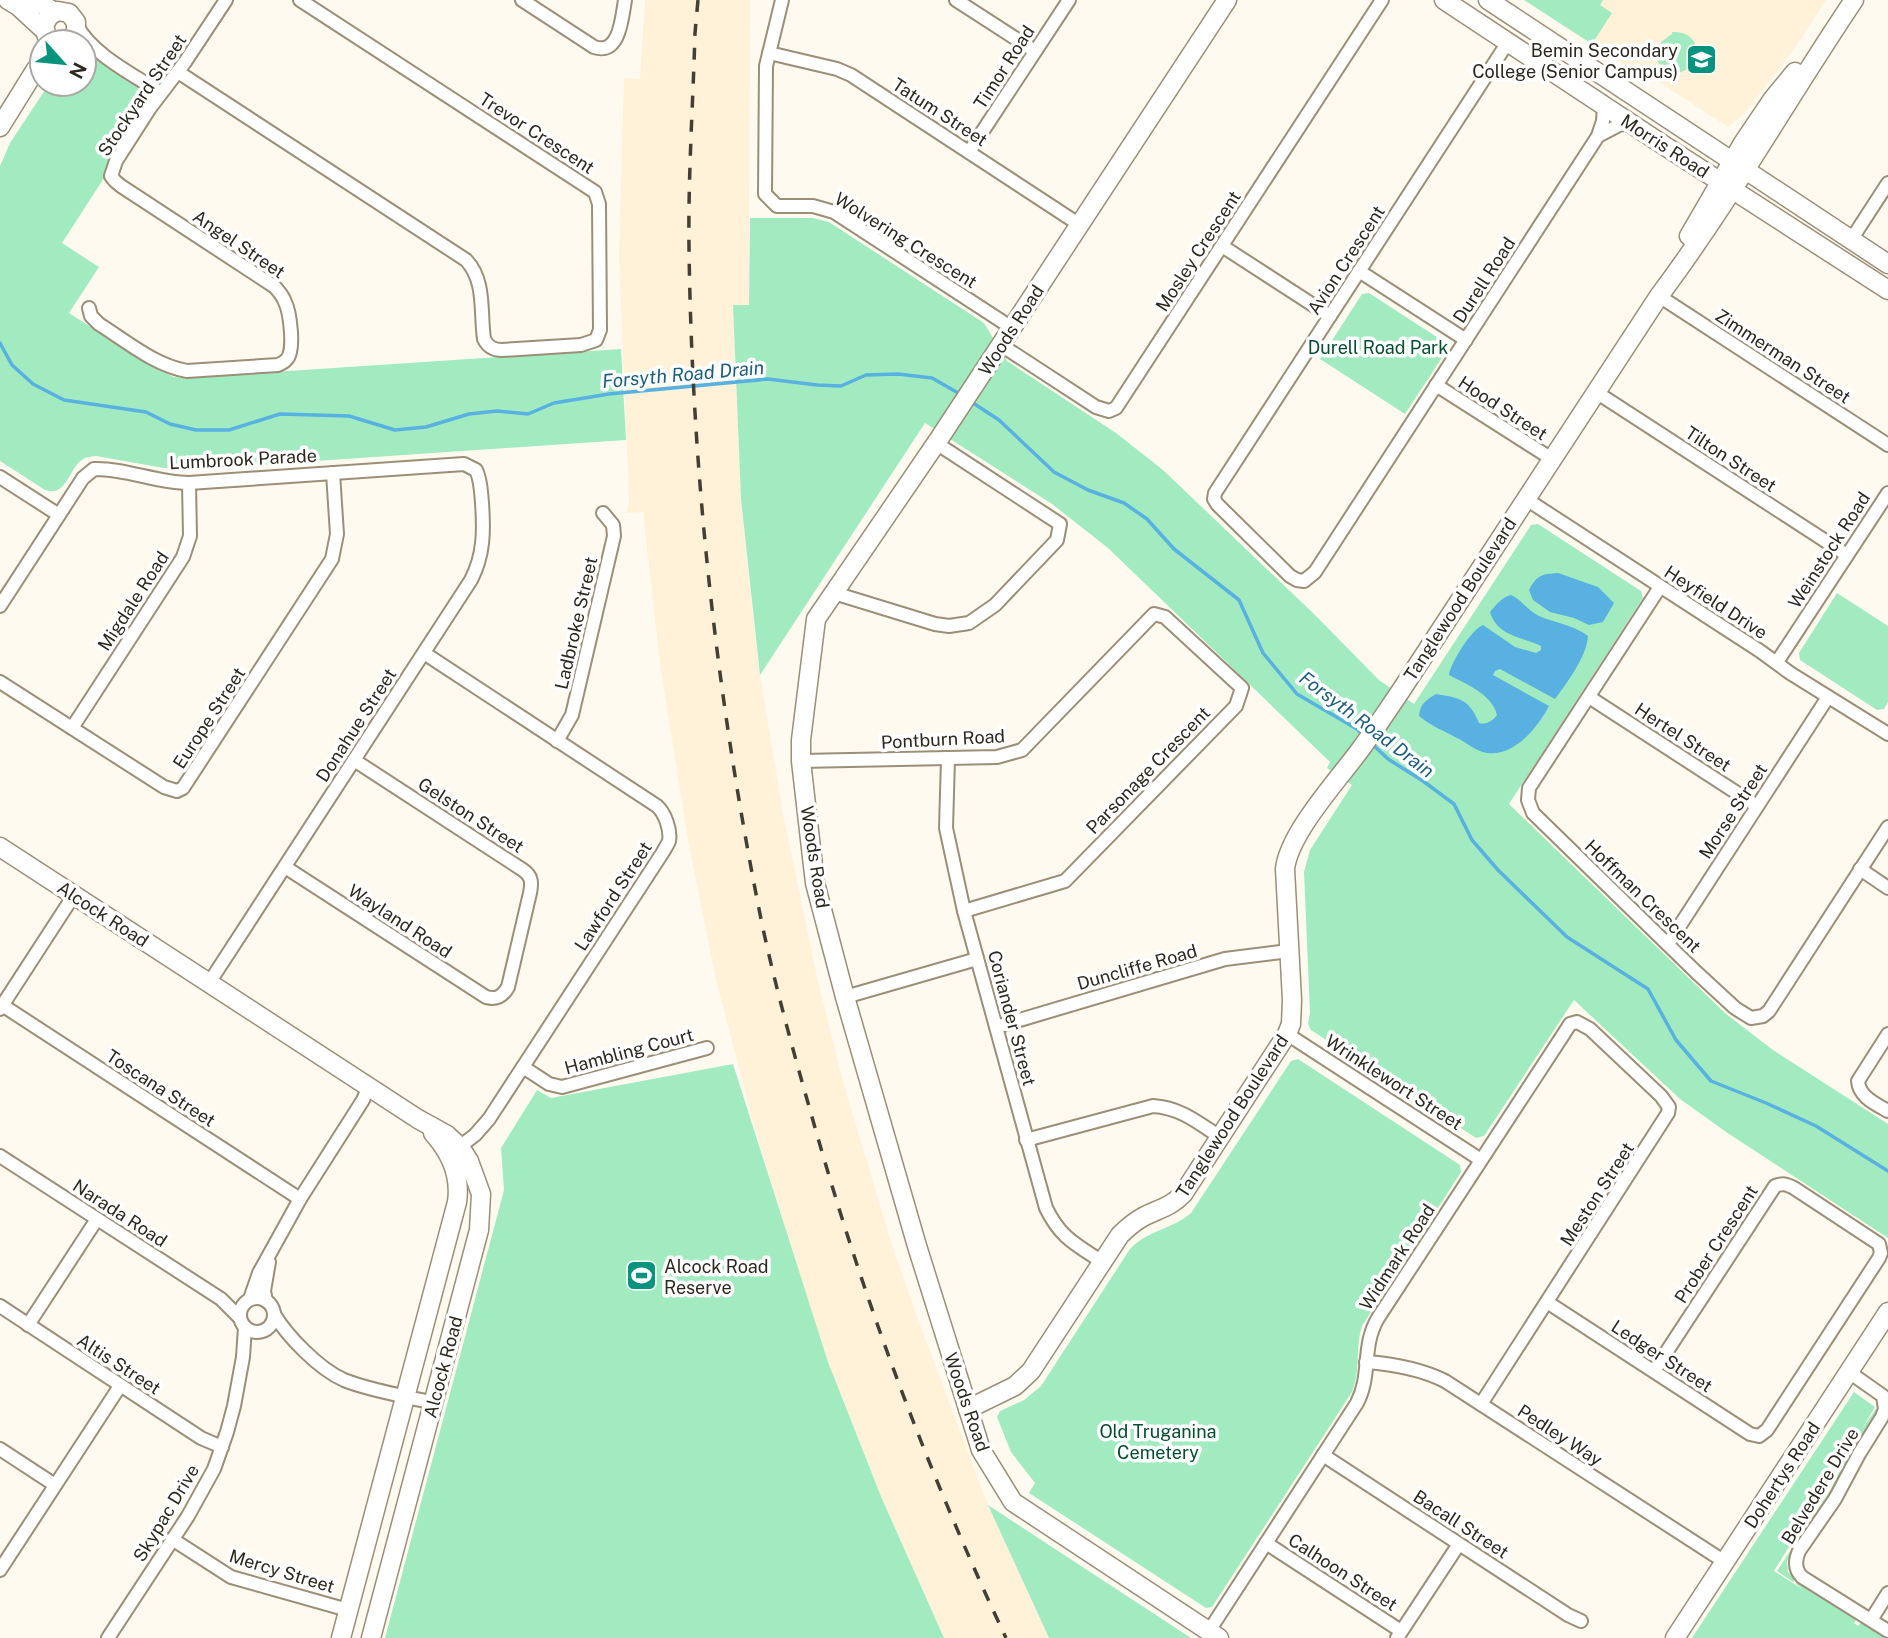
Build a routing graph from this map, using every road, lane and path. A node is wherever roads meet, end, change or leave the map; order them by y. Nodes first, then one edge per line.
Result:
1 (8, 0) edge
2 (34, 0) edge
3 (81, 0) edge
4 (226, 0) edge
5 (300, 0) edge
6 (522, 0) edge
7 (625, 0) edge
8 (782, 0) edge
9 (956, 0) edge
10 (1069, 0) edge
11 (1220, 0) edge
12 (1227, 0) edge
13 (1382, 0) edge
14 (1444, 0) edge
15 (1488, 0) edge
16 (1854, 0) edge
17 (68, 14) edge
18 (1521, 22) junction
19 (32, 28) edge
20 (45, 28) edge
21 (1508, 42) junction
22 (1196, 48) junction
23 (1035, 51) junction
24 (98, 53) edge
25 (769, 54) junction
26 (103, 55) junction
27 (178, 72) junction
28 (28, 77) edge
29 (161, 93) junction
30 (1604, 106) junction
31 (1630, 123) junction
32 (0, 127) edge
33 (1598, 136) junction
34 (970, 152) junction
35 (1737, 165) junction
36 (111, 176) joint
37 (1888, 183) edge
38 (1725, 185) junction
39 (1080, 225) junction
40 (1851, 240) junction
41 (1222, 246) junction
42 (1888, 264) edge
43 (1359, 271) junction
44 (1888, 290) edge
45 (1659, 296) junction
46 (89, 308) dead end
47 (1330, 316) junction
48 (1012, 328) junction
49 (1466, 340) junction
50 (1001, 345) junction
51 (1436, 385) junction
52 (1596, 392) junction
53 (937, 441) junction
54 (1888, 445) edge
55 (1552, 459) junction
56 (477, 470) joint
57 (333, 473) junction
58 (0, 477) edge
59 (189, 483) junction
60 (1888, 493) edge
61 (1526, 499) junction
62 (603, 513) dead end
63 (60, 514) junction
64 (1847, 555) junction
65 (1304, 581) joint
66 (1660, 586) junction
67 (834, 593) junction
68 (0, 606) edge
69 (1154, 614) joint
70 (424, 653) junction
71 (1777, 662) junction
72 (0, 682) edge
73 (1589, 697) junction
74 (1828, 697) junction
75 (72, 728) junction
76 (1887, 731) edge
77 (557, 741) junction
78 (948, 759) junction
79 (354, 760) junction
80 (801, 761) junction
81 (1757, 806) junction
82 (1888, 827) edge
83 (0, 847) edge
84 (285, 867) junction
85 (1860, 869) junction
86 (1888, 888) edge
87 (74, 895) junction
88 (964, 911) junction
89 (1668, 944) junction
90 (1289, 951) junction
91 (977, 959) junction
92 (209, 983) junction
93 (845, 997) junction
94 (498, 998) joint
95 (1, 1007) edge
96 (1577, 1021) joint
97 (996, 1027) junction
98 (1287, 1034) junction
99 (1888, 1034) edge
100 (707, 1048) dead end
101 (523, 1067) junction
102 (369, 1086) junction
103 (1888, 1111) edge
104 (1220, 1137) junction
105 (1027, 1140) junction
106 (454, 1151) junction
107 (0, 1156) edge
108 (1481, 1160) junction
109 (300, 1199) junction
110 (97, 1219) junction
111 (269, 1258) junction
112 (1101, 1261) junction
113 (221, 1300) junction
114 (249, 1300) junction
115 (266, 1301) junction
116 (1547, 1302) junction
117 (0, 1306) edge
118 (1888, 1312) edge
119 (274, 1314) junction
120 (242, 1322) junction
121 (27, 1325) junction
122 (263, 1330) junction
123 (291, 1339) junction
124 (243, 1357) junction
125 (1366, 1362) junction
126 (1654, 1371) junction
127 (1849, 1372) junction
128 (120, 1386) junction
129 (405, 1395) junction
130 (434, 1403) junction
131 (1480, 1404) junction
132 (968, 1409) junction
133 (1759, 1436) joint
134 (222, 1447) junction
135 (0, 1449) edge
136 (1323, 1455) junction
137 (55, 1485) junction
138 (172, 1539) junction
139 (1266, 1543) junction
140 (1459, 1544) junction
141 (1726, 1562) junction
142 (0, 1570) edge
143 (1888, 1593) edge
144 (348, 1610) junction
145 (1871, 1620) junction
146 (1581, 1621) dead end
147 (1888, 1631) edge
148 (1214, 1635) edge
149 (1399, 1635) edge
150 (108, 1638) edge
151 (341, 1638) edge
152 (371, 1638) edge
153 (1675, 1638) edge

1 - 19 street
2 - 17 street
3 - 17 street
4 - 27 street, Stockyard Street
5 - 27 street, Trevor Crescent
6 - 7 street
8 - 25 street, Wolvering Crescent
9 - 23 street
10 - 23 street, Timor Road
11 - 22 street, Woods Road
12 - 22 street, Woods Road
13 - 41 street, Mosley Crescent
14 - 21 street, Morris Road
15 - 18 street, Morris Road
16 - 35 street, Tanglewood Boulevard
17 - 20 street
17 - 26 street
18 - 21 street
18 - 35 street, Morris Road
21 - 30 street, Morris Road
21 - 43 street, Avion Crescent
22 - 39 street, Woods Road
23 - 34 street, Timor Road
24 - 26 street
25 - 34 street, Tatum Street
25 - 48 street, Wolvering Crescent
26 - 29 street
27 - 29 street, Stockyard Street
28 - 32 street
29 - 36 street, Stockyard Street
30 - 31 street, Morris Road
30 - 33 street, Durell Road
31 - 33 street
31 - 38 street, Morris Road
33 - 49 street, Durell Road
34 - 39 street, Tatum Street
35 - 38 street, Tanglewood Boulevard
35 - 40 street, Morris Road
36 - 46 street, Angel Street
37 - 40 street
38 - 44 street, Morris Road
38 - 45 street, Tanglewood Boulevard
39 - 48 street, Woods Road
40 - 42 street, Morris Road
41 - 47 street
41 - 50 street, Mosley Crescent
43 - 47 street, Avion Crescent
43 - 49 street
45 - 52 street, Tanglewood Boulevard
45 - 54 street, Zimmerman Street
47 - 65 street, Avion Crescent
48 - 50 street, Woods Road
49 - 51 street, Durell Road
50 - 53 street, Woods Road
51 - 55 street, Hood Street
51 - 65 street, Durell Road
52 - 55 street, Tanglewood Boulevard
52 - 64 street, Tilton Street
53 - 67 street, Woods Road
53 - 67 street
55 - 61 street, Tanglewood Boulevard
56 - 57 street, Lumbrook Parade
56 - 70 street, Donahue Street
57 - 59 street, Lumbrook Parade
57 - 75 street, Europe Street
58 - 63 street
59 - 63 street, Lumbrook Parade
59 - 75 street, Migdale Road
60 - 64 street, Weinstock Road
61 - 66 street, Heyfield Drive
61 - 90 street, Tanglewood Boulevard
62 - 77 street, Ladbroke Street
63 - 68 street, Lumbrook Parade
64 - 71 street, Weinstock Road
66 - 71 street, Heyfield Drive
66 - 73 street, Hoffman Crescent
67 - 80 street, Woods Road
69 - 78 street, Pontburn Road
69 - 88 street, Parsonage Crescent
70 - 77 street, Lawford Street
70 - 79 street, Donahue Street
71 - 74 street, Heyfield Drive
72 - 75 street, Europe Street
73 - 81 street, Hertel Street
73 - 89 street, Hoffman Crescent
74 - 76 street, Heyfield Drive
74 - 81 street, Morse Street
77 - 101 street, Lawford Street
78 - 80 street, Pontburn Road
78 - 88 street, Coriander Street
79 - 84 street, Donahue Street
79 - 94 street, Gelston Street
80 - 93 street, Woods Road
81 - 89 street, Morse Street
82 - 85 street, Hoffman Crescent
83 - 87 street, Alcock Road
84 - 92 street, Donahue Street
84 - 94 street, Wayland Road
85 - 86 street
85 - 89 street, Hoffman Crescent
87 - 92 street, Alcock Road
87 - 95 street
88 - 91 street, Coriander Street
90 - 97 street, Duncliffe Road
90 - 98 street, Tanglewood Boulevard
91 - 93 street
91 - 97 street, Coriander Street
92 - 102 street, Alcock Road
93 - 132 street, Woods Road
95 - 109 street, Toscana Street
96 - 108 street, Widmark Road
96 - 116 street, Meston Street
97 - 105 street, Coriander Street
98 - 104 street, Tanglewood Boulevard
98 - 108 street, Wrinklewort Street
99 - 103 street
100 - 101 street, Hambling Court
101 - 106 street, Lawford Street
102 - 106 street, Alcock Road
102 - 109 street
104 - 105 street
104 - 112 street, Tanglewood Boulevard
105 - 112 street, Coriander Street
106 - 129 street, Alcock Road
106 - 130 street, Alcock Road
107 - 110 street, Narada Road
108 - 125 street, Widmark Road
109 - 111 street
110 - 113 street, Narada Road
110 - 121 street
111 - 114 street
111 - 115 street
112 - 132 street, Tanglewood Boulevard
113 - 114 street
113 - 120 street, Narada Road
114 - 115 street
114 - 120 street
115 - 119 street
116 - 126 street, Ledger Street
116 - 131 street, Meston Street
117 - 121 street, Altis Street
118 - 127 street, Dohertys Road
119 - 122 street
119 - 123 street
120 - 122 street
120 - 124 street, Skypac Drive
121 - 128 street, Altis Street
122 - 123 street
122 - 124 street, Skypac Drive
123 - 129 street
124 - 134 street, Skypac Drive
125 - 131 street, Pedley Way
125 - 136 street, Widmark Road
126 - 133 street, Ledger Street
126 - 133 street, Prober Crescent
127 - 141 street, Dohertys Road
127 - 145 street, Belvedere Drive
128 - 134 street, Altis Street
128 - 137 street
129 - 130 street
129 - 144 street, Alcock Road
130 - 152 street, Alcock Road
131 - 141 street, Pedley Way
132 - 148 street, Woods Road
134 - 138 street, Skypac Drive
135 - 137 street
136 - 139 street, Widmark Road
136 - 140 street, Bacall Street
137 - 142 street
138 - 144 street, Mercy Street
138 - 150 street, Skypac Drive
139 - 148 street, Widmark Road
139 - 149 street, Calhoon Street
140 - 146 street, Bacall Street
140 - 149 street
141 - 153 street, Dohertys Road
143 - 145 street
144 - 151 street, Alcock Road
145 - 147 street, Belvedere Drive

